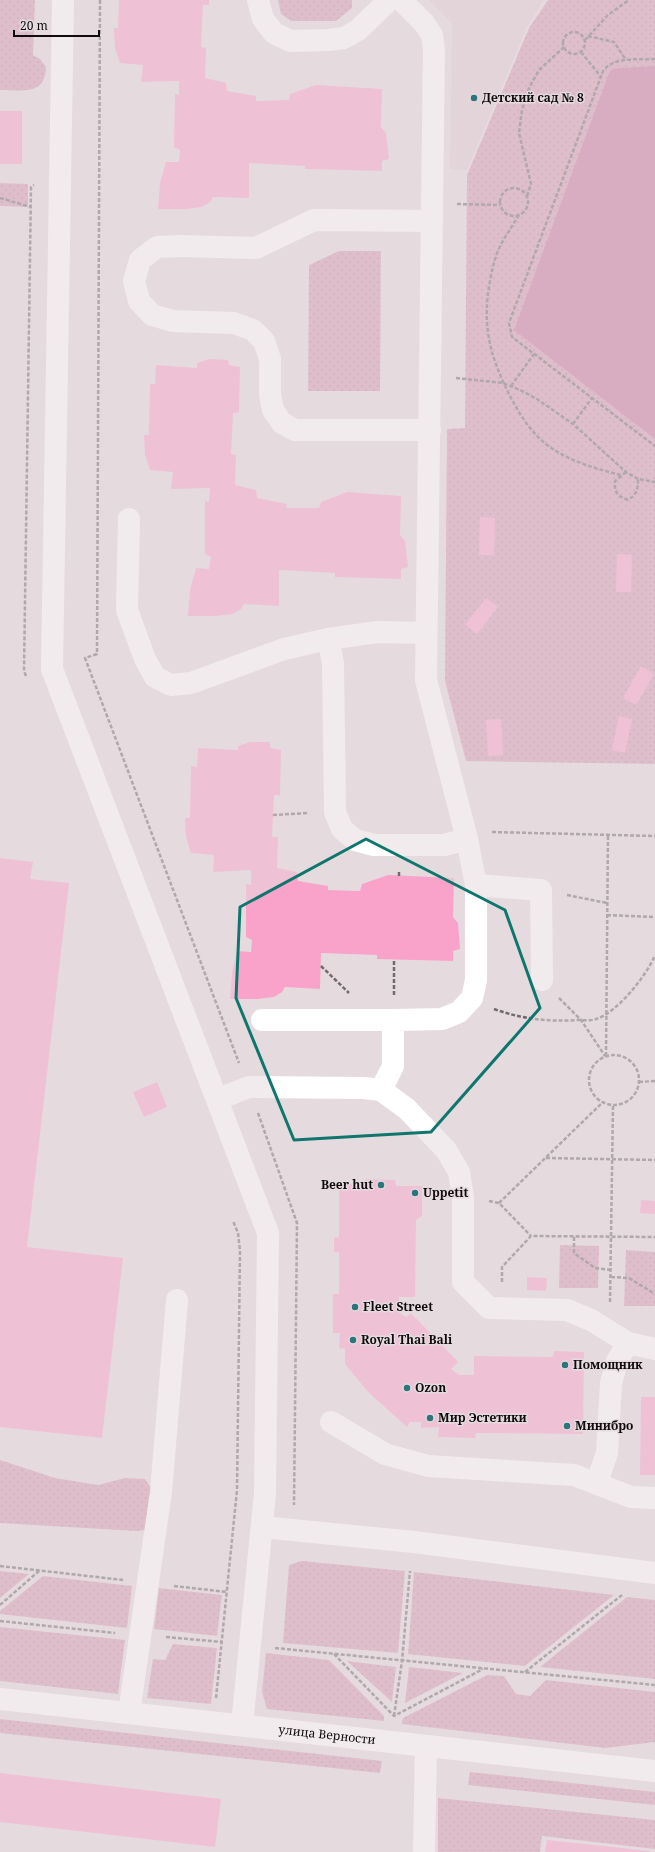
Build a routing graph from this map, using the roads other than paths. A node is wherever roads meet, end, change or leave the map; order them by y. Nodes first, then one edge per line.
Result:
1 (63, 0) edge
2 (258, 0) edge
3 (389, 0) edge
4 (401, 0) edge
5 (432, 212) junction
6 (430, 430) junction
7 (129, 519) dead end
8 (426, 633) junction
9 (328, 639) junction
10 (466, 839) junction
11 (476, 885) junction
12 (542, 980) road end
13 (262, 1020) dead end
14 (394, 1020) junction
15 (381, 1090) junction
16 (218, 1100) junction
17 (177, 1300) dead end
18 (628, 1343) junction
19 (655, 1349) edge
20 (331, 1422) dead end
21 (596, 1482) junction
22 (655, 1498) edge
23 (262, 1527) junction
24 (653, 1572) edge
25 (0, 1698) edge
26 (130, 1713) junction
27 (242, 1725) junction
28 (426, 1746) junction
29 (655, 1771) edge
30 (424, 1852) edge

1 - 16 street
2 - 3 street
4 - 5 street
5 - 6 street
5 - 6 street
6 - 8 street
7 - 9 street
8 - 9 street
8 - 10 street
9 - 10 street
10 - 11 street
11 - 12 street
11 - 14 street
13 - 14 street
14 - 15 street
15 - 16 street
15 - 18 street
16 - 23 street
17 - 26 street
18 - 19 street
18 - 21 street
20 - 21 street
21 - 22 street
23 - 24 street
23 - 27 street
25 - 26 street, улица Верности
26 - 27 street, улица Верности
27 - 28 street, улица Верности
28 - 29 street, улица Верности
28 - 30 street

